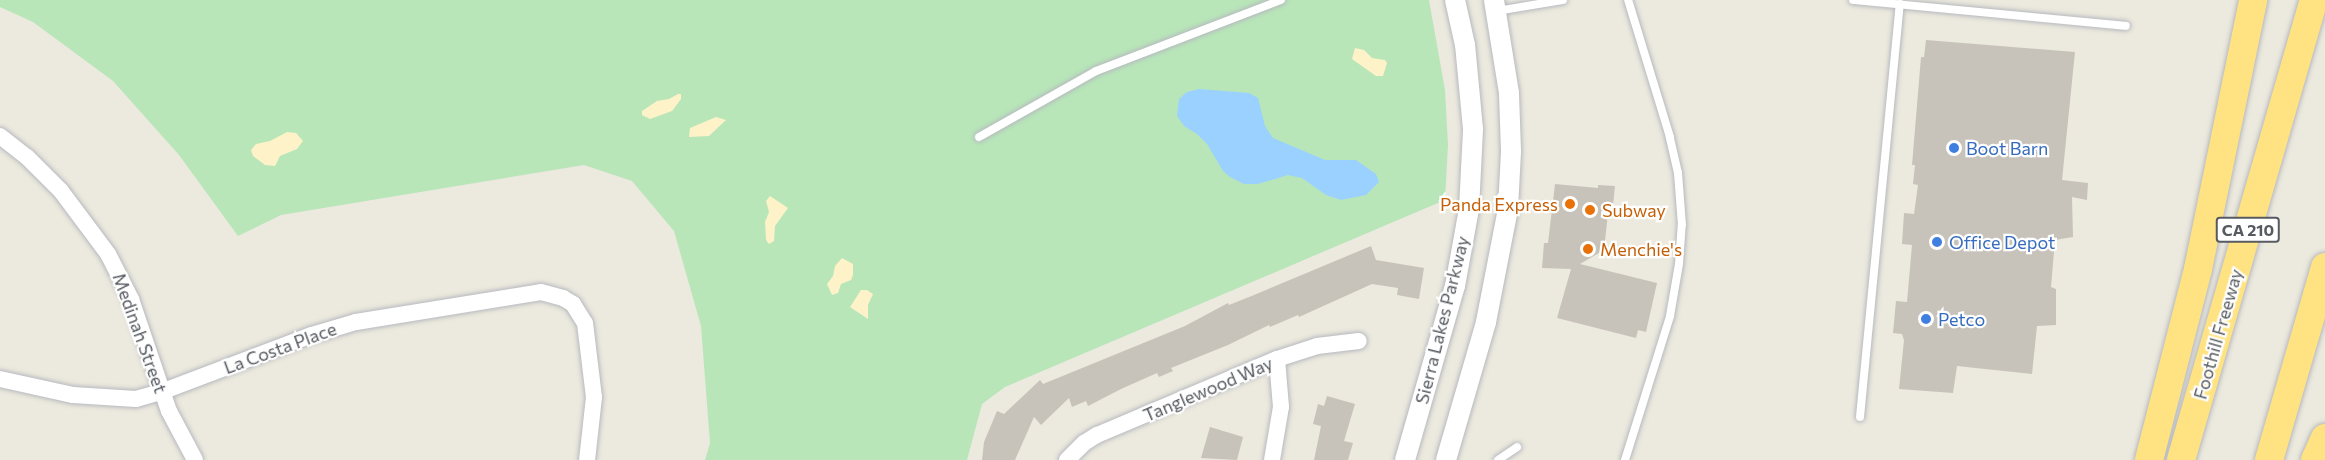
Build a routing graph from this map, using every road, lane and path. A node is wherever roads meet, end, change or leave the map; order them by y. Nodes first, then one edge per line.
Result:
1 (1281, 0) edge
2 (1455, 0) edge
3 (1563, 0) edge
4 (1629, 0) edge
5 (1853, 0) edge
6 (2253, 0) edge
7 (2314, 0) edge
8 (1900, 4) junction
9 (1495, 6) edge
10 (2126, 26) dead end
11 (0, 136) edge
12 (979, 137) dead end
13 (2325, 267) edge
14 (1359, 341) dead end
15 (1277, 359) junction
16 (0, 379) edge
17 (161, 393) junction
18 (1860, 417) dead end
19 (2325, 438) edge
20 (1517, 447) dead end
21 (195, 460) edge
22 (587, 460) edge
23 (1067, 460) edge
24 (1272, 460) edge
25 (1405, 460) edge
26 (1446, 460) edge
27 (1498, 460) edge
28 (1625, 460) edge
29 (2149, 460) edge
30 (2181, 460) edge
31 (2269, 460) edge
32 (2316, 460) edge

1 - 12 lane
2 - 25 street, Sierra Lakes Parkway
3 - 9 lane
4 - 28 lane
5 - 8 lane
6 - 29 highway
7 - 30 highway, Foothill Freeway / CA 210
8 - 10 lane
8 - 18 lane
9 - 26 street
11 - 17 street, Medinah Street
13 - 31 highway
14 - 15 street, Tanglewood Way
15 - 23 street, Tanglewood Way
15 - 24 street
16 - 17 street, La Costa Place
17 - 21 street, Medinah Street
17 - 22 street, La Costa Place
19 - 32 highway
20 - 27 lane

